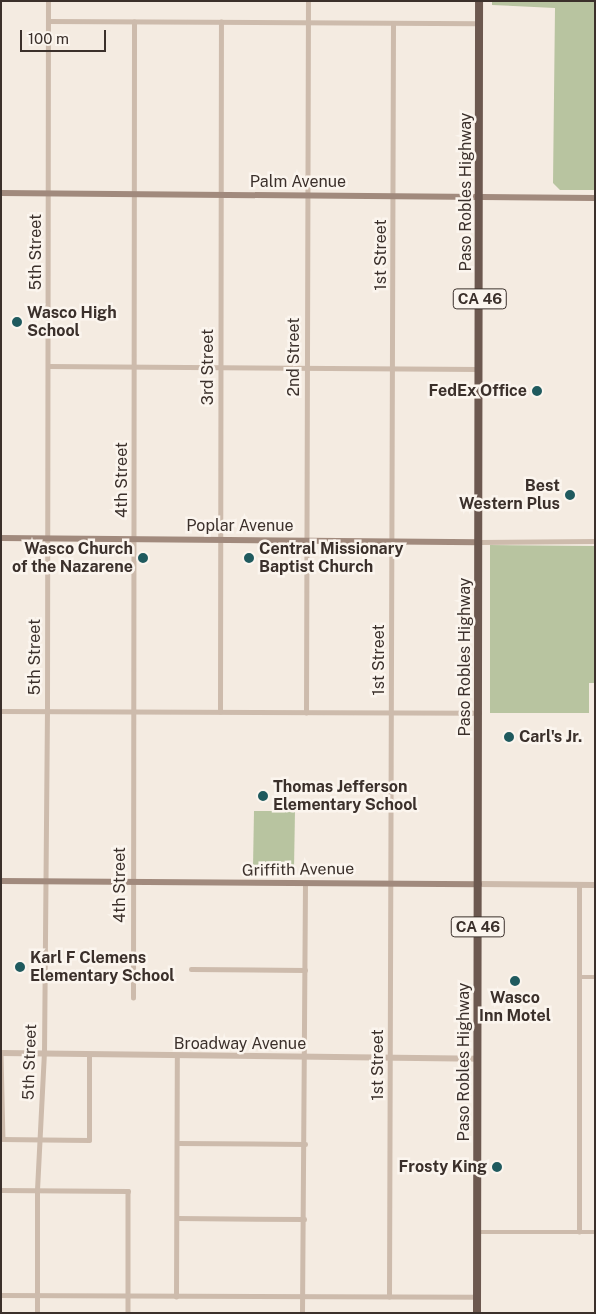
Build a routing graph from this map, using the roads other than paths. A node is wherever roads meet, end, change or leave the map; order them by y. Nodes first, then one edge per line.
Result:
1 (48, 1) edge
2 (308, 1) edge
3 (479, 1) edge
4 (48, 21) junction
5 (134, 22) junction
6 (220, 22) junction
7 (307, 23) junction
8 (479, 23) junction
9 (393, 24) junction
10 (1, 193) edge
11 (49, 194) junction
12 (134, 194) junction
13 (221, 195) junction
14 (307, 196) junction
15 (394, 196) junction
16 (480, 197) junction
17 (595, 198) edge
18 (48, 366) junction
19 (134, 367) junction
20 (221, 367) junction
21 (307, 368) junction
22 (393, 368) junction
23 (479, 369) junction
24 (1, 538) edge
25 (48, 539) junction
26 (134, 539) junction
27 (220, 540) junction
28 (306, 540) junction
29 (392, 541) junction
30 (595, 541) edge
31 (479, 542) junction
32 (1, 711) edge
33 (47, 711) junction
34 (133, 712) junction
35 (220, 712) junction
36 (391, 712) junction
37 (306, 713) junction
38 (479, 713) junction
39 (46, 880) junction
40 (1, 882) edge
41 (390, 883) junction
42 (133, 884) junction
43 (479, 884) junction
44 (305, 885) junction
45 (580, 886) junction
46 (595, 886) edge
47 (191, 969) dead end
48 (305, 970) junction
49 (580, 977) junction
50 (595, 977) edge
51 (132, 998) dead end
52 (1, 1053) edge
53 (44, 1053) junction
54 (89, 1056) junction
55 (177, 1057) junction
56 (305, 1058) junction
57 (390, 1058) junction
58 (478, 1059) junction
59 (2, 1139) edge
60 (40, 1140) junction
61 (177, 1143) junction
62 (305, 1144) junction
63 (1, 1190) edge
64 (37, 1190) junction
65 (177, 1218) junction
66 (304, 1219) junction
67 (478, 1232) junction
68 (579, 1232) junction
69 (595, 1232) edge
70 (1, 1295) edge
71 (37, 1295) junction
72 (128, 1296) junction
73 (176, 1296) junction
74 (302, 1296) junction
75 (390, 1297) junction
76 (477, 1297) junction
77 (37, 1313) edge
78 (128, 1313) edge
79 (302, 1313) edge
80 (477, 1313) edge

1 - 4 street, 5th Street
2 - 7 street, 2nd Street
3 - 8 highway, Paso Robles Highway / CA 46
4 - 5 street
4 - 11 street, 5th Street
5 - 6 street
5 - 12 street, 4th Street
6 - 7 street
6 - 13 street, 3rd Street
7 - 9 street
7 - 14 street, 2nd Street
8 - 9 street
8 - 16 highway, Paso Robles Highway / CA 46
9 - 15 street, 1st Street
10 - 11 main road, Palm Avenue
11 - 12 main road, Palm Avenue
11 - 18 street, 5th Street
12 - 13 main road, Palm Avenue
12 - 19 street, 4th Street
13 - 14 main road, Palm Avenue
13 - 20 street, 3rd Street
14 - 15 main road, Palm Avenue
14 - 21 street, 2nd Street
15 - 16 main road, Palm Avenue
15 - 22 street, 1st Street
16 - 17 main road, Palm Avenue
16 - 23 highway, Paso Robles Highway / CA 46
18 - 19 street
18 - 25 street, 5th Street
19 - 20 street
19 - 26 street, 4th Street
20 - 21 street
20 - 27 street, 3rd Street
21 - 22 street
21 - 28 street, 2nd Street
22 - 23 street
22 - 29 street, 1st Street
23 - 31 highway, Paso Robles Highway / CA 46
24 - 25 main road, Poplar Avenue
25 - 26 main road, Poplar Avenue
25 - 33 street, 5th Street
26 - 27 main road, Poplar Avenue
26 - 34 street, 4th Street
27 - 28 main road, Poplar Avenue
27 - 35 street, 3rd Street
28 - 29 main road, Poplar Avenue
28 - 37 street, 2nd Street
29 - 31 main road, Poplar Avenue
29 - 36 street, 1st Street
30 - 31 street
31 - 38 highway, Paso Robles Highway / CA 46
32 - 33 street
33 - 34 street
33 - 39 street, 5th Street
34 - 35 street
34 - 42 street, 4th Street
35 - 37 street
36 - 37 street
36 - 38 street
36 - 41 street, 1st Street
38 - 43 highway, Paso Robles Highway / CA 46
39 - 40 main road, Griffith Avenue
39 - 42 main road, Griffith Avenue
39 - 53 street, 5th Street
41 - 43 main road, Griffith Avenue
41 - 44 main road, Griffith Avenue
41 - 57 street, 1st Street
42 - 44 main road, Griffith Avenue
42 - 51 street, 4th Street
43 - 45 street, Griffith Avenue
43 - 58 highway, Paso Robles Highway / CA 46
44 - 48 street
45 - 46 street, Griffith Avenue
45 - 49 street
47 - 48 street
48 - 56 street
49 - 50 street
49 - 68 street
52 - 53 street, Broadway Avenue
52 - 59 street
53 - 54 street, Broadway Avenue
53 - 60 street, 5th Street
54 - 55 street, Broadway Avenue
54 - 60 street
55 - 56 street, Broadway Avenue
55 - 61 street
56 - 57 street, Broadway Avenue
56 - 62 street
57 - 58 street, Broadway Avenue
57 - 75 street, 1st Street
58 - 67 highway, Paso Robles Highway / CA 46
59 - 60 street
60 - 64 street, 5th Street
61 - 62 street
61 - 65 street
62 - 66 street
63 - 64 street
64 - 71 street, 5th Street
64 - 72 street
65 - 66 street
65 - 73 street
66 - 74 street
67 - 68 street
67 - 76 highway, Paso Robles Highway / CA 46
68 - 69 street
70 - 71 street
71 - 72 street
71 - 77 street, 5th Street
72 - 73 street
72 - 78 street
73 - 74 street
74 - 75 street
74 - 79 street
75 - 76 street
76 - 80 highway, Paso Robles Highway / CA 46

